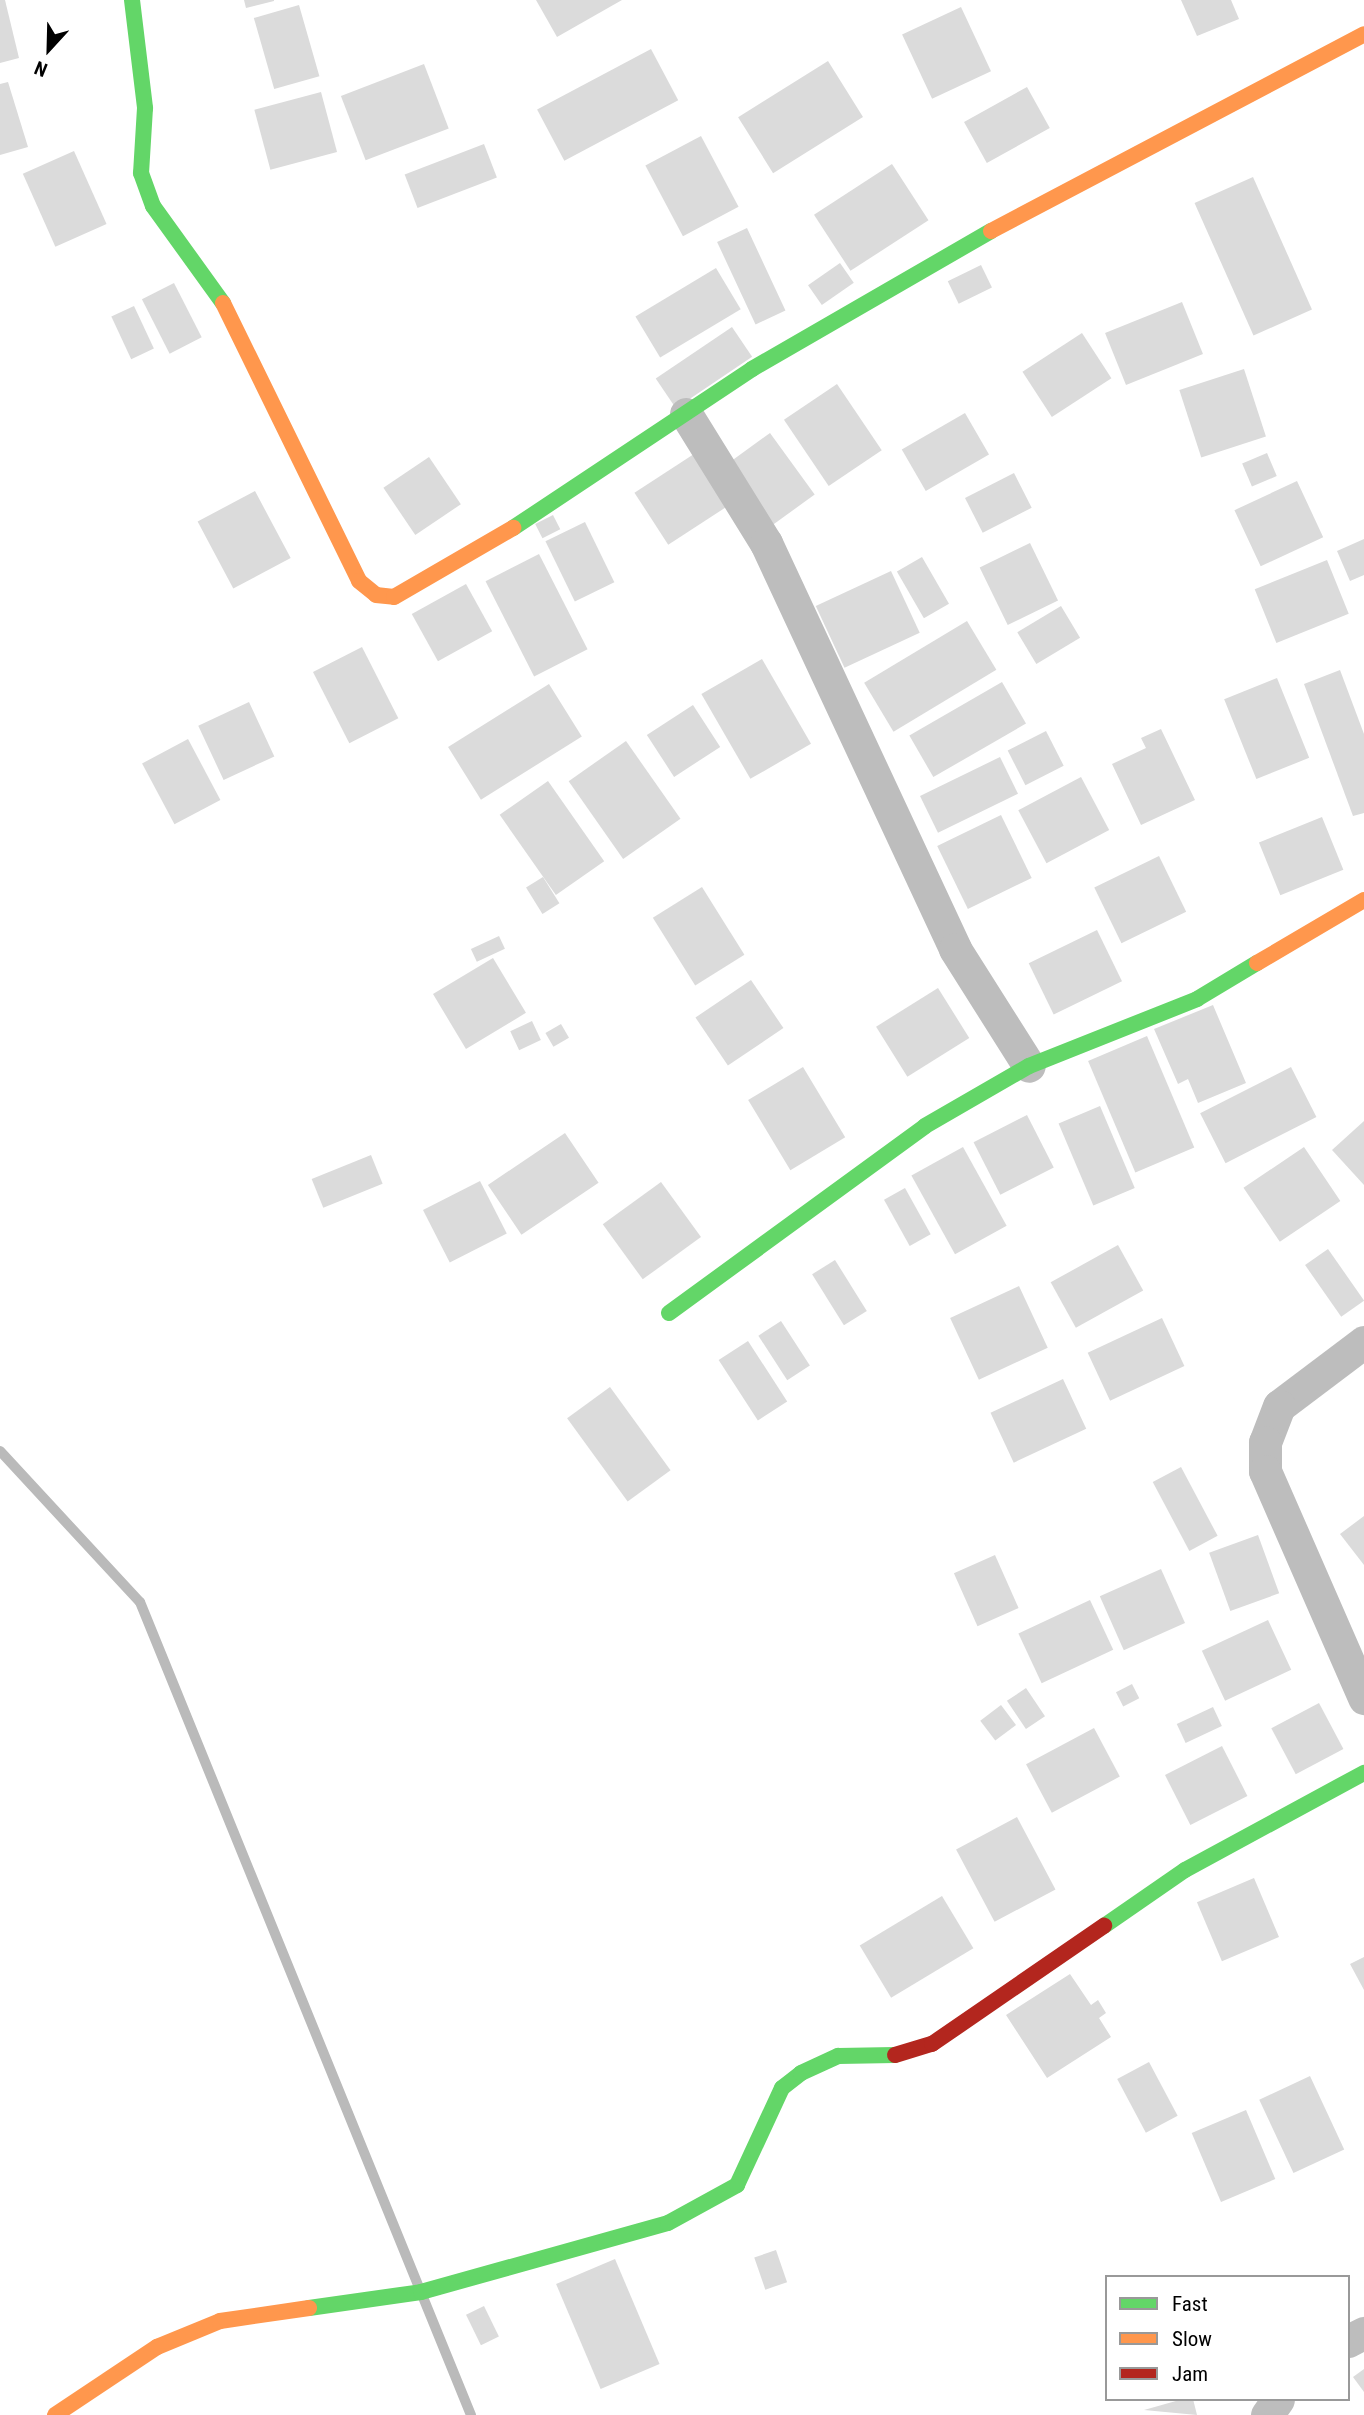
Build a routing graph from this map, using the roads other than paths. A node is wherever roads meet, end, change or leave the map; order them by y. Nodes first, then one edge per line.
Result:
1 (132, 0) edge
2 (1364, 34) edge
3 (686, 414) junction
4 (1364, 900) edge
5 (1030, 1066) junction
6 (669, 1313) dead end
7 (1364, 1342) edge
8 (1364, 1698) edge
9 (1364, 1773) edge
10 (55, 2415) edge

1 - 3 street
2 - 3 street
3 - 5 street
4 - 5 street
5 - 6 street
7 - 8 street
9 - 10 street

